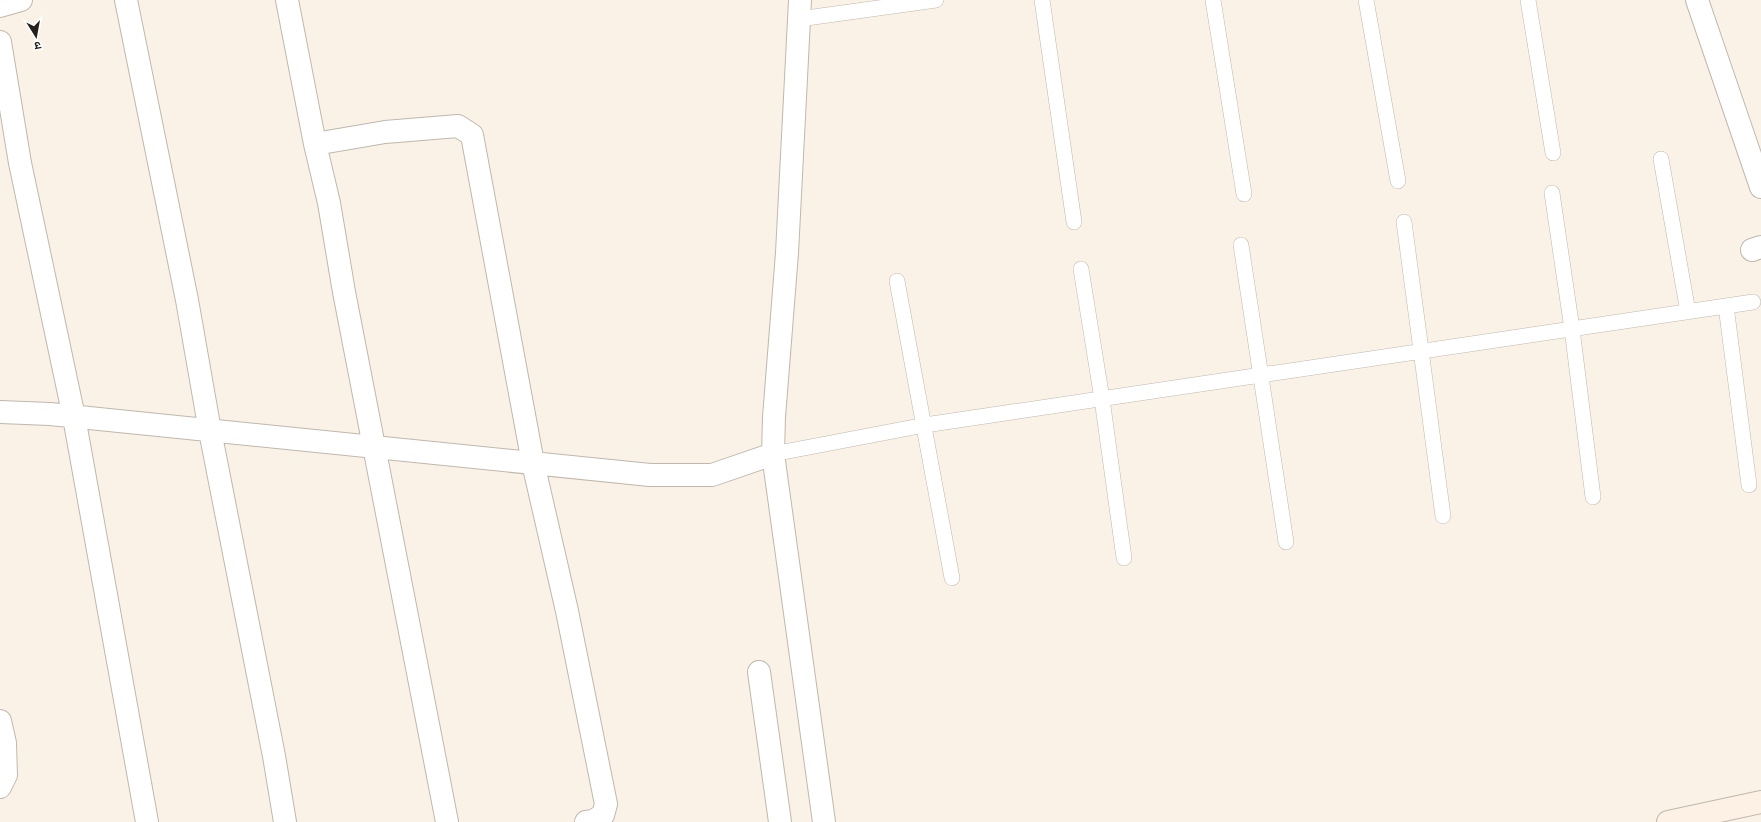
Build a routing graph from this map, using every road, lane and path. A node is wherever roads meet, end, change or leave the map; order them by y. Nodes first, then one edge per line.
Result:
1 (21, 0) edge
2 (126, 0) edge
3 (286, 0) edge
4 (936, 0) edge
5 (1042, 0) edge
6 (1212, 0) edge
7 (1366, 0) edge
8 (1528, 0) edge
9 (1697, 0) edge
10 (0, 6) edge
11 (800, 10) edge
12 (0, 42) edge
13 (315, 144) junction
14 (1553, 154) dead end
15 (1661, 159) dead end
16 (1398, 181) dead end
17 (1761, 187) edge
18 (1244, 194) dead end
19 (1552, 194) dead end
20 (1074, 222) dead end
21 (1404, 222) dead end
22 (1241, 245) dead end
23 (1081, 269) dead end
24 (897, 281) dead end
25 (1753, 302) dead end
26 (1726, 306) junction
27 (1688, 312) junction
28 (1572, 329) junction
29 (1422, 351) junction
30 (1260, 375) junction
31 (1102, 399) junction
32 (0, 412) edge
33 (74, 417) junction
34 (924, 425) junction
35 (210, 431) junction
36 (375, 447) junction
37 (773, 454) junction
38 (533, 463) junction
39 (1749, 485) dead end
40 (1593, 497) dead end
41 (1443, 516) dead end
42 (1286, 542) dead end
43 (1124, 558) dead end
44 (952, 578) dead end
45 (759, 672) dead end
46 (0, 721) edge
47 (0, 786) edge
48 (1761, 802) edge
49 (147, 822) edge
50 (285, 822) edge
51 (447, 822) edge
52 (586, 822) edge
53 (780, 822) edge
54 (824, 822) edge
55 (1668, 822) edge

1 - 10 street
2 - 35 street
3 - 13 street
4 - 11 lane
5 - 20 lane
6 - 18 lane
7 - 16 lane
8 - 14 lane
9 - 17 street
11 - 37 street
12 - 33 street
13 - 36 street
13 - 38 street
15 - 27 lane
19 - 28 lane
21 - 29 lane
22 - 30 lane
23 - 31 lane
24 - 34 lane
25 - 26 lane
26 - 27 lane
26 - 39 lane
27 - 28 lane
28 - 29 lane
28 - 40 lane
29 - 30 lane
29 - 41 lane
30 - 31 lane
30 - 42 lane
31 - 34 lane
31 - 43 lane
32 - 33 street
33 - 35 street
33 - 49 street
34 - 37 lane
34 - 44 lane
35 - 36 street
35 - 50 street
36 - 38 street
36 - 51 street
37 - 38 street
37 - 54 street
38 - 52 street
45 - 53 street
46 - 47 street
48 - 55 main road

